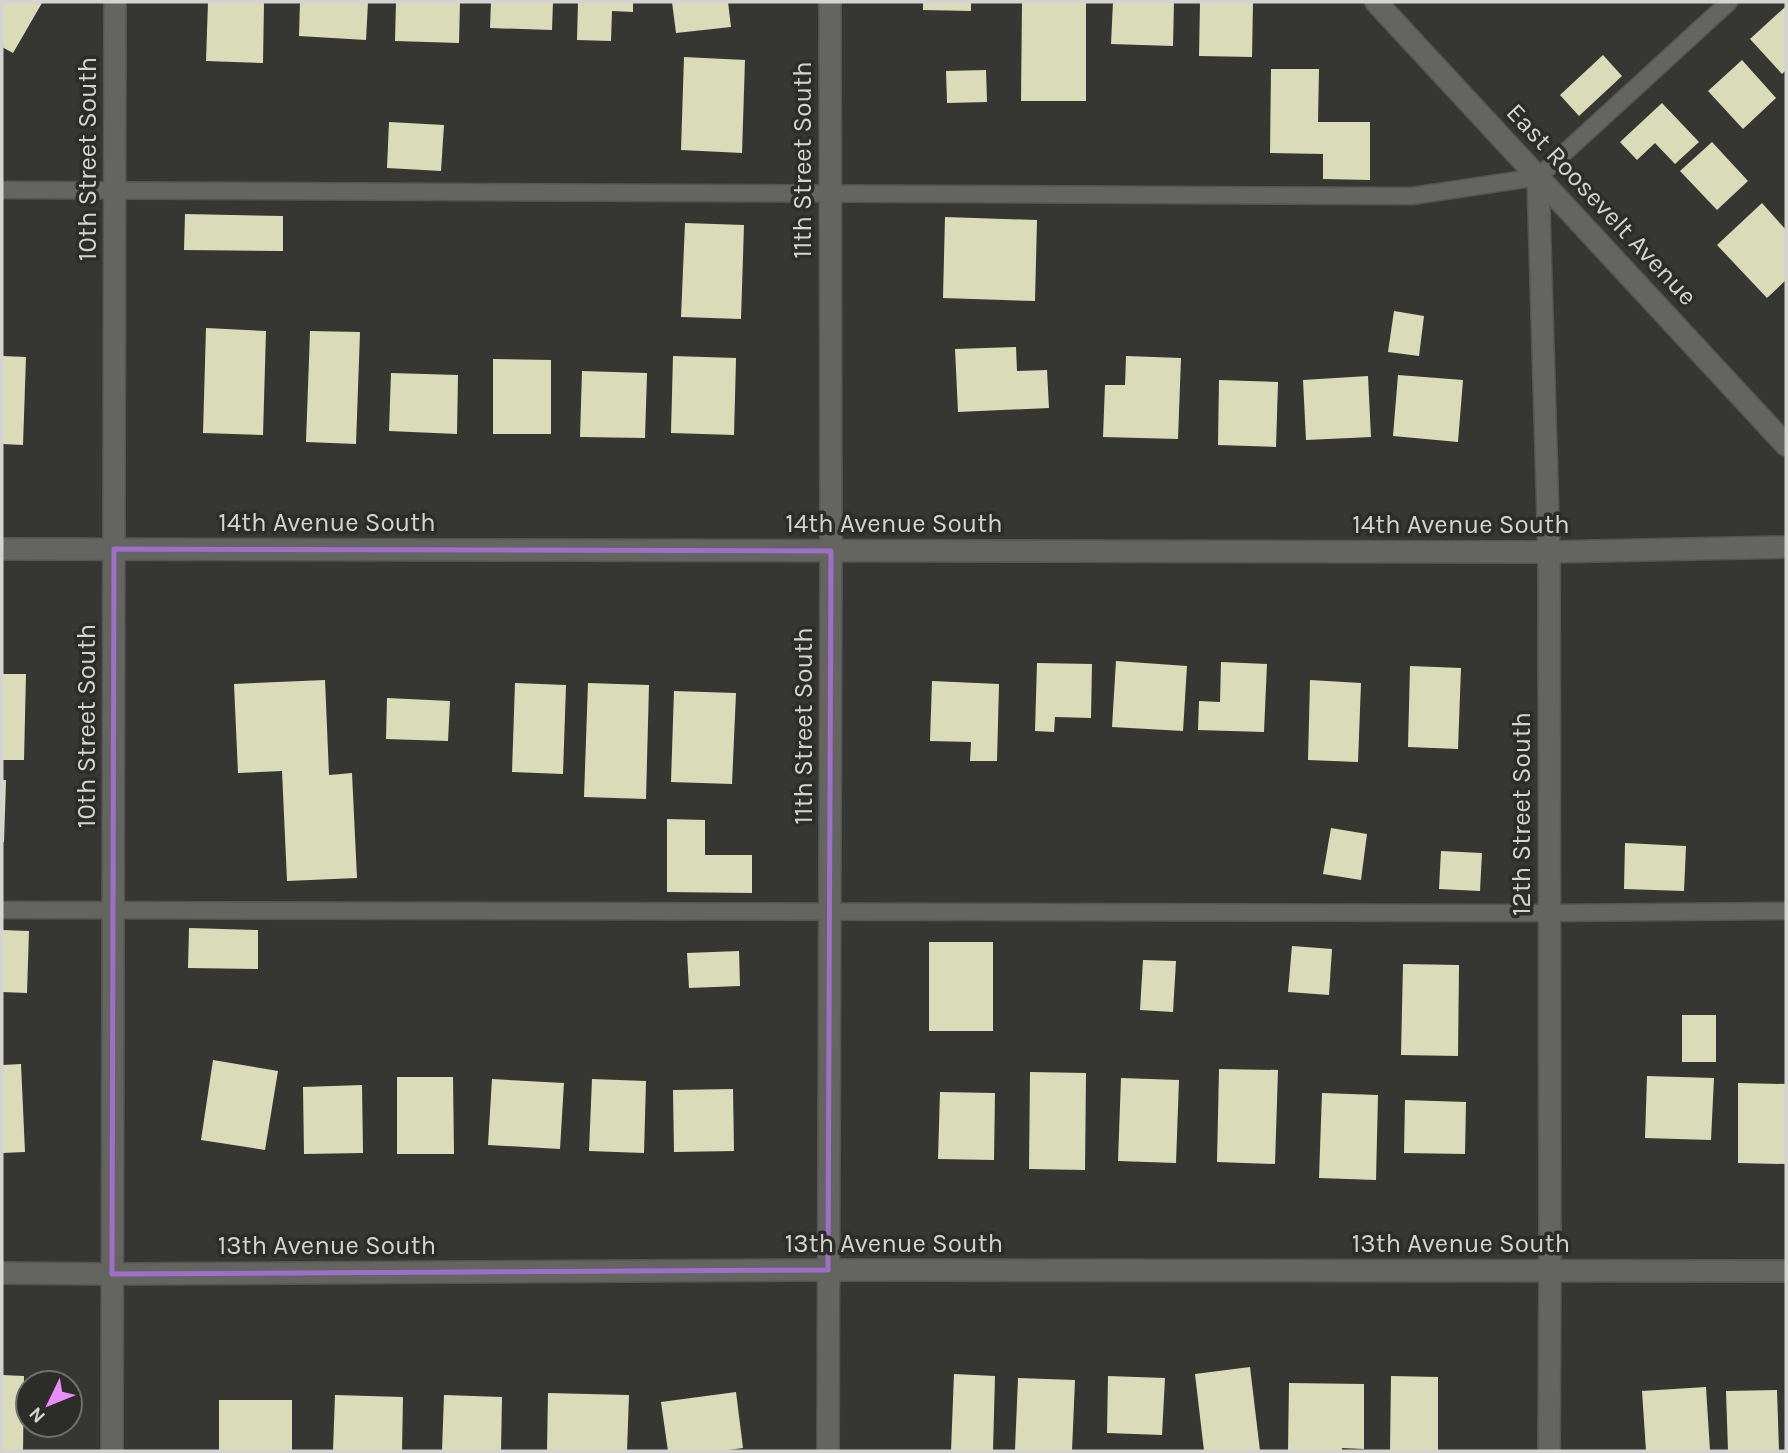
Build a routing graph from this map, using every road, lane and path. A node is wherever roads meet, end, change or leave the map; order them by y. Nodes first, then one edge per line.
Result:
1 (115, 2) edge
2 (830, 2) edge
3 (1376, 2) edge
4 (1729, 2) edge
5 (1538, 177) junction
6 (2, 190) edge
7 (115, 190) junction
8 (830, 193) junction
9 (1786, 444) edge
10 (1786, 547) edge
11 (2, 549) edge
12 (114, 549) junction
13 (831, 551) junction
14 (1549, 552) junction
15 (2, 910) edge
16 (113, 910) junction
17 (830, 911) junction
18 (1786, 911) edge
19 (1549, 913) junction
20 (828, 1270) junction
21 (1550, 1271) junction
22 (1786, 1271) edge
23 (2, 1273) edge
24 (113, 1274) junction
25 (112, 1451) edge
26 (828, 1451) edge
27 (1549, 1451) edge

1 - 7 street, 10th Street South
2 - 8 street, 11th Street South
3 - 5 street, East Roosevelt Avenue
4 - 5 lane
5 - 8 lane
5 - 9 street, East Roosevelt Avenue
5 - 14 street, 12th Street South
6 - 7 lane
7 - 8 lane
7 - 12 street, 10th Street South
8 - 13 street, 11th Street South
10 - 14 street, 14th Avenue South
11 - 12 street, 14th Avenue South
12 - 13 street, 14th Avenue South
12 - 16 street, 10th Street South
13 - 14 street, 14th Avenue South
13 - 17 street, 11th Street South
14 - 19 street, 12th Street South
15 - 16 lane
16 - 17 lane
16 - 24 street, 10th Street South
17 - 19 lane
17 - 20 street, 11th Street South
18 - 19 lane
19 - 21 street, 12th Street South
20 - 21 street, 13th Avenue South
20 - 24 street, 13th Avenue South
20 - 26 street, 11th Street South
21 - 22 street, 13th Avenue South
21 - 27 street, 12th Street South
23 - 24 street, 13th Avenue South
24 - 25 street, 10th Street South

